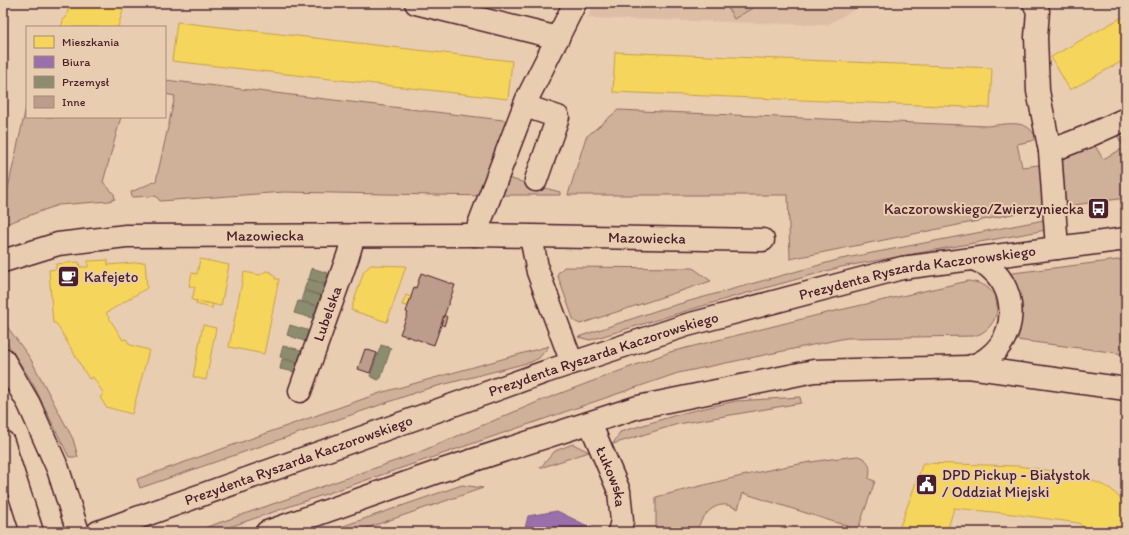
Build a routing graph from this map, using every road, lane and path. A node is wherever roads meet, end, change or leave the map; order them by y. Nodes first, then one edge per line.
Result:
1 (416, 3) edge
2 (574, 3) edge
3 (1034, 3) edge
4 (558, 38) junction
5 (525, 106) junction
6 (1126, 119) edge
7 (1050, 151) junction
8 (536, 180) dead end
9 (354, 235) junction
10 (475, 235) junction
11 (531, 237) junction
12 (1126, 239) edge
13 (763, 240) dead end
14 (1057, 248) junction
15 (974, 259) junction
16 (3, 261) edge
17 (3, 359) edge
18 (572, 363) junction
19 (969, 367) junction
20 (1126, 389) edge
21 (300, 392) dead end
22 (590, 423) junction
23 (3, 442) edge
24 (32, 532) edge
25 (78, 532) edge
26 (98, 532) edge
27 (267, 532) edge
28 (619, 532) edge

1 - 4 street
2 - 4 street
3 - 7 street
4 - 5 street
5 - 8 street
5 - 10 street
6 - 7 street
7 - 14 street
9 - 10 street, Mazowiecka
9 - 16 street, Mazowiecka
9 - 21 street, Lubelska
10 - 11 street, Mazowiecka
11 - 13 street, Mazowiecka
11 - 18 street
12 - 14 street, Prezydenta Ryszarda Kaczorowskiego
14 - 15 street, Prezydenta Ryszarda Kaczorowskiego
15 - 18 street, Prezydenta Ryszarda Kaczorowskiego
15 - 19 street
17 - 25 street
18 - 26 street, Prezydenta Ryszarda Kaczorowskiego
19 - 20 street
19 - 22 street
22 - 27 street
22 - 28 street, Łukowska
23 - 24 street

